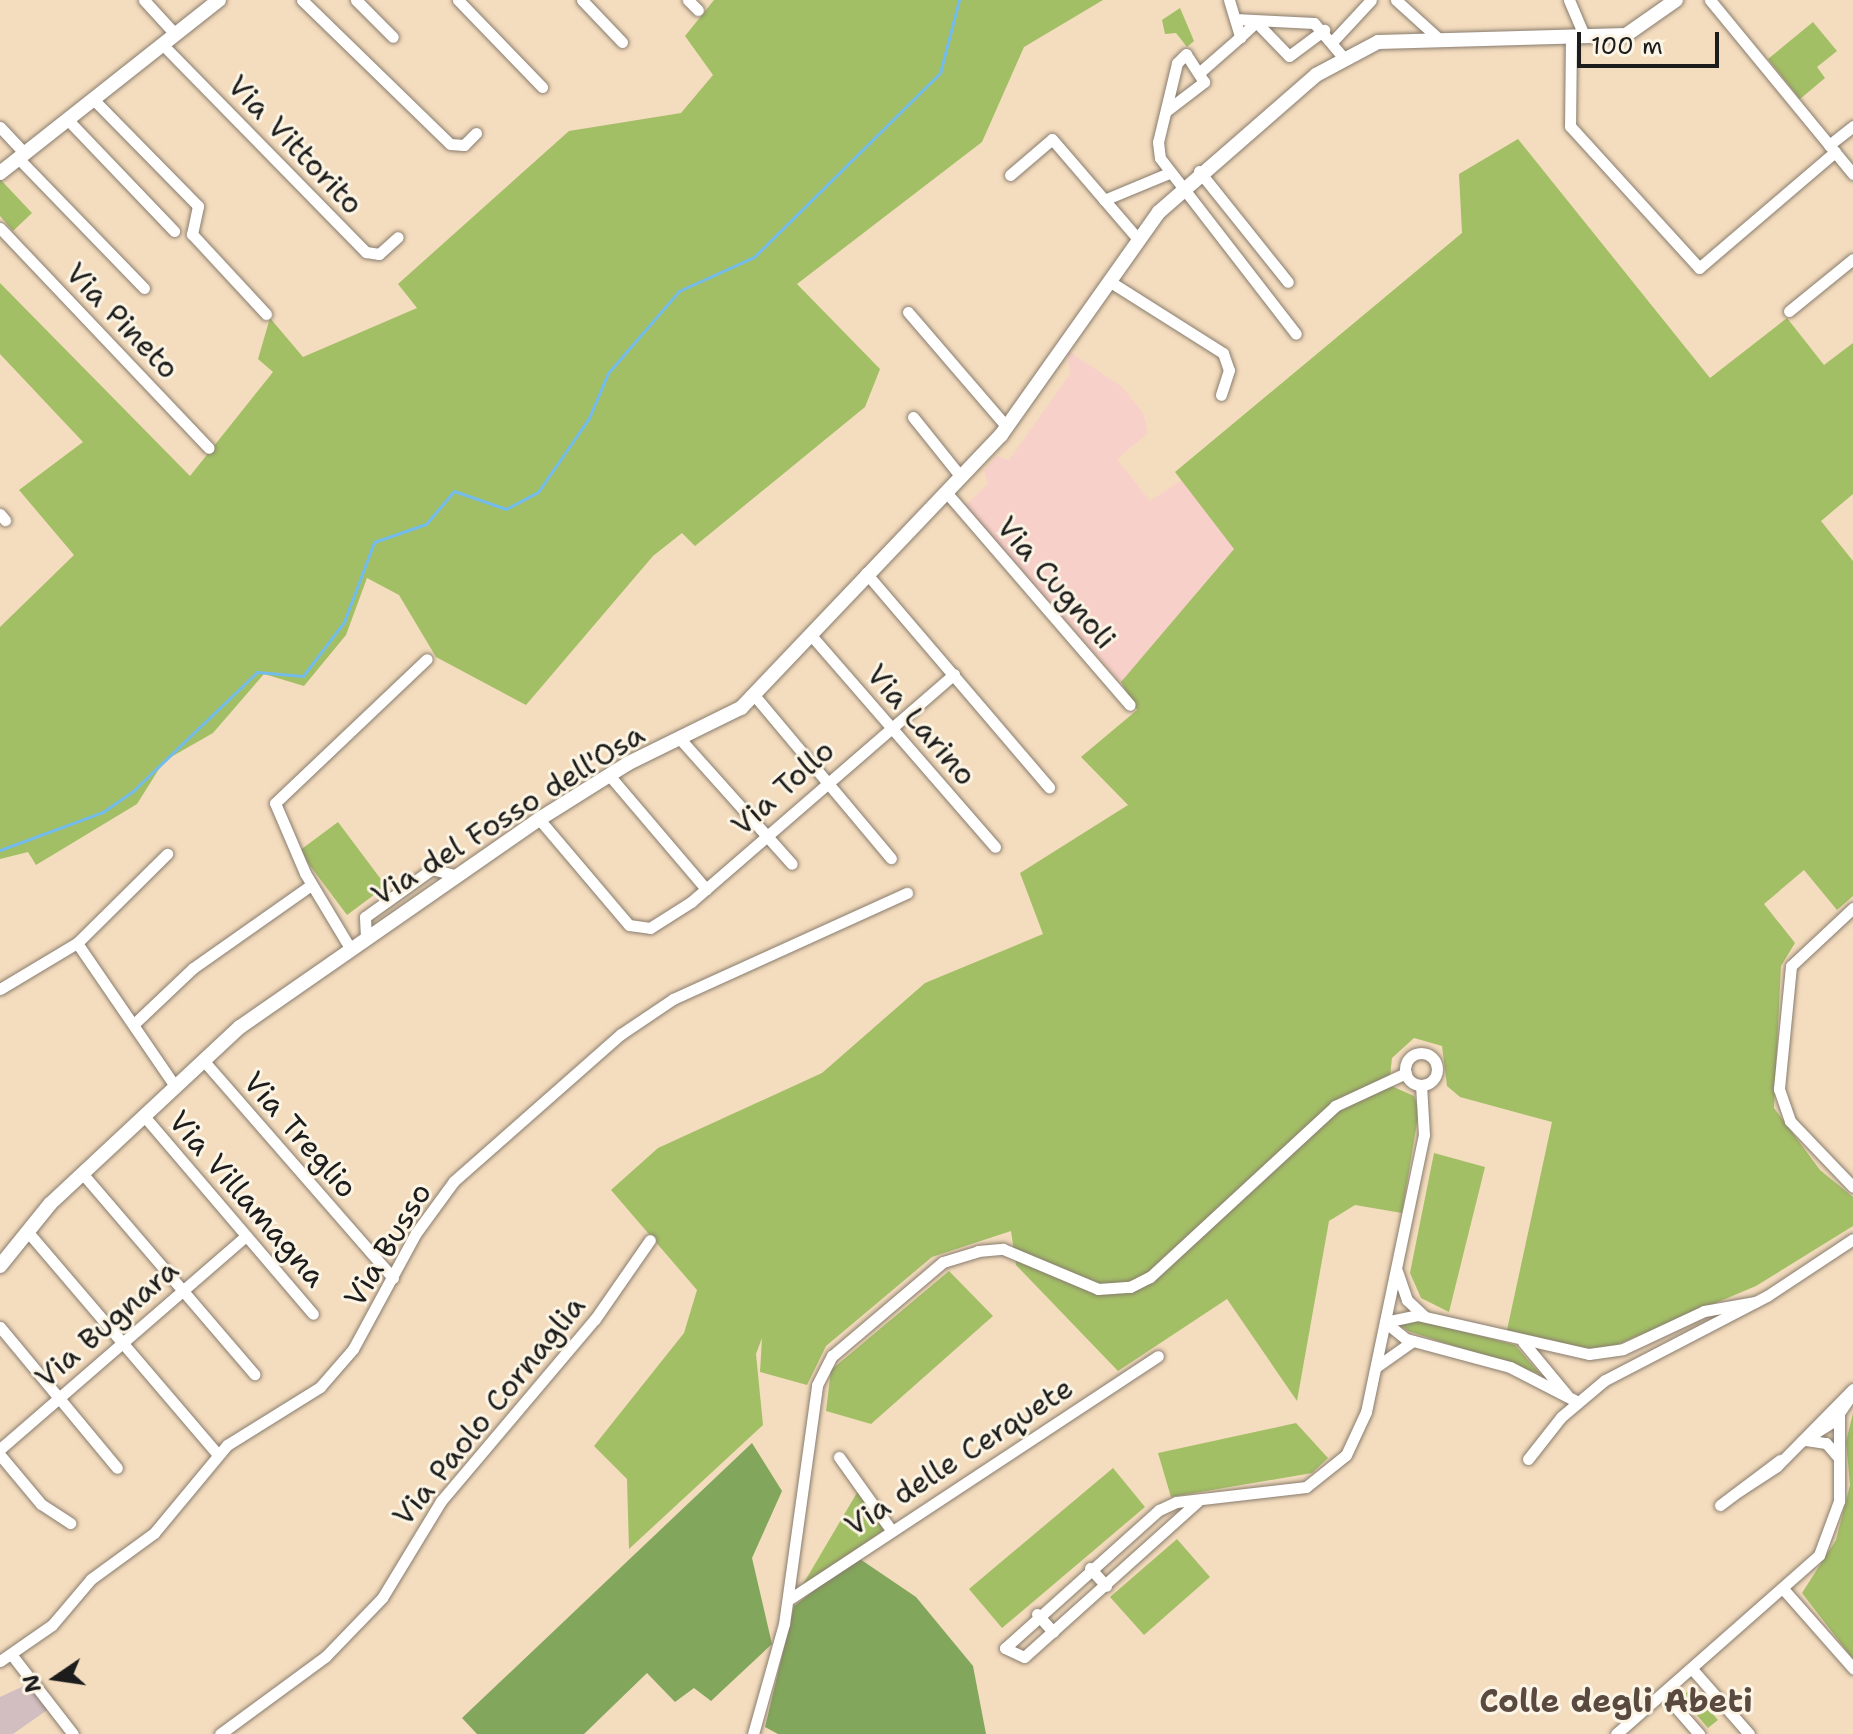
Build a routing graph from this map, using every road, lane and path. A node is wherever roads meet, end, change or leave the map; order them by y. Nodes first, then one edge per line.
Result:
1 (144, 0) edge
2 (219, 0) edge
3 (302, 0) edge
4 (356, 0) edge
5 (458, 0) edge
6 (582, 0) edge
7 (688, 0) edge
8 (1229, 0) edge
9 (1371, 0) edge
10 (1396, 0) edge
11 (1569, 0) edge
12 (1676, 0) edge
13 (1710, 0) edge
14 (1405, 4) edge
15 (698, 10) dead end
16 (1235, 19) junction
17 (1256, 22) junction
18 (1324, 30) junction
19 (175, 34) junction
20 (1577, 36) junction
21 (393, 37) dead end
22 (1240, 37) junction
23 (1438, 38) junction
24 (622, 42) dead end
25 (1332, 42) junction
26 (163, 45) junction
27 (1342, 56) junction
28 (1200, 72) junction
29 (542, 87) dead end
30 (93, 99) junction
31 (1166, 111) junction
32 (67, 119) junction
33 (1853, 126) edge
34 (0, 127) edge
35 (476, 133) dead end
36 (1832, 149) junction
37 (21, 156) junction
38 (1199, 171) junction
39 (0, 173) edge
40 (1169, 173) junction
41 (1853, 174) edge
42 (1010, 175) dead end
43 (1179, 191) junction
44 (1104, 200) junction
45 (0, 228) edge
46 (174, 231) dead end
47 (398, 237) dead end
48 (1138, 239) junction
49 (1853, 259) edge
50 (1109, 281) junction
51 (1288, 282) dead end
52 (144, 288) dead end
53 (1789, 311) dead end
54 (908, 312) dead end
55 (266, 314) dead end
56 (1296, 334) dead end
57 (1221, 395) dead end
58 (913, 417) dead end
59 (1007, 427) junction
60 (209, 448) dead end
61 (961, 477) junction
62 (946, 492) junction
63 (866, 573) junction
64 (810, 634) junction
65 (427, 659) dead end
66 (954, 674) junction
67 (754, 695) junction
68 (1130, 705) dead end
69 (890, 727) junction
70 (681, 740) junction
71 (609, 775) junction
72 (826, 779) junction
73 (1049, 787) dead end
74 (539, 819) junction
75 (767, 834) junction
76 (995, 847) dead end
77 (167, 854) dead end
78 (891, 858) dead end
79 (792, 864) dead end
80 (311, 885) junction
81 (706, 889) junction
82 (907, 893) dead end
83 (1853, 908) edge
84 (77, 943) junction
85 (350, 948) junction
86 (0, 989) edge
87 (135, 1023) junction
88 (203, 1060) junction
89 (1406, 1073) junction
90 (1421, 1085) junction
91 (175, 1086) junction
92 (144, 1116) junction
93 (82, 1173) junction
94 (1853, 1187) edge
95 (27, 1231) junction
96 (246, 1236) junction
97 (1853, 1239) edge
98 (650, 1240) dead end
99 (0, 1266) edge
100 (1396, 1267) junction
101 (393, 1278) junction
102 (184, 1287) junction
103 (1755, 1302) junction
104 (313, 1314) dead end
105 (1425, 1317) junction
106 (1385, 1322) junction
107 (0, 1327) edge
108 (1414, 1341) junction
109 (1523, 1342) junction
110 (122, 1343) junction
111 (1158, 1356) dead end
112 (1375, 1370) junction
113 (254, 1374) dead end
114 (1853, 1390) edge
115 (60, 1397) junction
116 (1578, 1402) junction
117 (1839, 1415) junction
118 (1798, 1443) junction
119 (0, 1452) edge
120 (218, 1455) junction
121 (839, 1457) dead end
122 (1528, 1459) dead end
123 (1840, 1459) junction
124 (117, 1468) dead end
125 (1197, 1502) junction
126 (1720, 1505) dead end
127 (70, 1523) dead end
128 (891, 1530) junction
129 (1090, 1568) junction
130 (1106, 1586) junction
131 (1785, 1591) junction
132 (788, 1600) junction
133 (1037, 1614) junction
134 (1053, 1632) junction
135 (5, 1657) edge
136 (1853, 1668) edge
137 (1693, 1670) junction
138 (1665, 1695) junction
139 (73, 1734) edge
140 (220, 1734) edge
141 (752, 1734) edge
142 (1616, 1734) edge
143 (1699, 1734) edge
144 (1749, 1734) edge

1 - 19 street
2 - 19 street
3 - 35 street
4 - 21 street
5 - 29 street
6 - 24 street
7 - 15 street
8 - 16 street
9 - 25 street
10 - 14 street
11 - 20 street
12 - 20 street, Via del Fosso dell'Osa
13 - 36 street
14 - 23 street
16 - 17 street
16 - 22 street
17 - 18 street
17 - 18 street
17 - 22 street
18 - 25 street
19 - 26 street
20 - 23 street, Via del Fosso dell'Osa
20 - 36 street
22 - 28 street
23 - 27 street, Via del Fosso dell'Osa
25 - 27 street
26 - 30 street
26 - 47 street, Via Vittorito
27 - 38 street, Via del Fosso dell'Osa
28 - 31 street
28 - 31 street
30 - 32 street
30 - 55 street
31 - 40 street
32 - 37 street
32 - 46 street
33 - 36 street
34 - 37 street
36 - 41 street
37 - 39 street
37 - 52 street
38 - 43 street, Via del Fosso dell'Osa
38 - 51 street
40 - 43 street
40 - 44 street
42 - 44 street
43 - 48 street, Via del Fosso dell'Osa
43 - 56 street
44 - 48 street
45 - 60 street, Via Pineto
48 - 50 street, Via del Fosso dell'Osa
49 - 53 street
50 - 57 street
50 - 59 street, Via del Fosso dell'Osa
54 - 59 street
58 - 61 street
59 - 61 street, Via del Fosso dell'Osa
61 - 62 street, Via del Fosso dell'Osa
62 - 63 street, Via del Fosso dell'Osa
62 - 68 street, Via Cugnoli
63 - 64 street, Via del Fosso dell'Osa
63 - 66 street
64 - 67 street, Via del Fosso dell'Osa
64 - 69 street, Via Larino
65 - 80 street
66 - 69 street, Via Tollo
66 - 73 street
67 - 70 street, Via del Fosso dell'Osa
67 - 72 street
69 - 72 street, Via Tollo
69 - 76 street, Via Larino
70 - 71 street, Via del Fosso dell'Osa
70 - 75 street
71 - 74 street, Via del Fosso dell'Osa
71 - 81 street
72 - 75 street, Via Tollo
72 - 78 street
74 - 81 street, Via Tollo
74 - 85 street, Via del Fosso dell'Osa
75 - 79 street
75 - 81 street, Via Tollo
77 - 84 street
80 - 85 street
80 - 87 street
82 - 101 street, Via Busso
83 - 94 street
84 - 86 street
84 - 87 street
85 - 88 street, Via del Fosso dell'Osa
87 - 91 street
88 - 91 street, Via del Fosso dell'Osa
88 - 101 street, Via Treglio
89 - 90 street
89 - 90 street
89 - 132 street, Via delle Cerquete
90 - 100 street
91 - 92 street, Via del Fosso dell'Osa
92 - 93 street, Via del Fosso dell'Osa
92 - 96 street, Via Villamagna
93 - 95 street, Via del Fosso dell'Osa
93 - 102 street
95 - 99 street, Via del Fosso dell'Osa
95 - 110 street
96 - 102 street, Via Bugnara
96 - 104 street, Via Villamagna
97 - 103 street
98 - 140 street, Via Paolo Cornaglia
100 - 105 street
100 - 106 street
101 - 120 street, Via Busso
102 - 110 street, Via Bugnara
102 - 113 street
103 - 109 street
103 - 116 street
105 - 106 street
105 - 109 street
106 - 108 street
106 - 112 street
107 - 115 street
108 - 112 street
108 - 116 street
109 - 116 street
110 - 115 street, Via Bugnara
110 - 120 street
111 - 128 street, Via delle Cerquete
112 - 125 street
114 - 117 street
114 - 118 street
115 - 119 street, Via Bugnara
115 - 124 street
116 - 122 street
117 - 118 street
117 - 123 street
118 - 123 street
118 - 126 street
119 - 127 street
120 - 135 street, Via Busso
121 - 128 street
123 - 131 street
125 - 129 street
125 - 130 street
128 - 132 street, Via delle Cerquete
129 - 130 street
129 - 133 street
130 - 134 street
131 - 136 street
131 - 137 street
132 - 141 street, Via delle Cerquete
133 - 134 street
133 - 134 street
135 - 139 street
137 - 138 street
137 - 144 street
138 - 142 street
138 - 143 street

